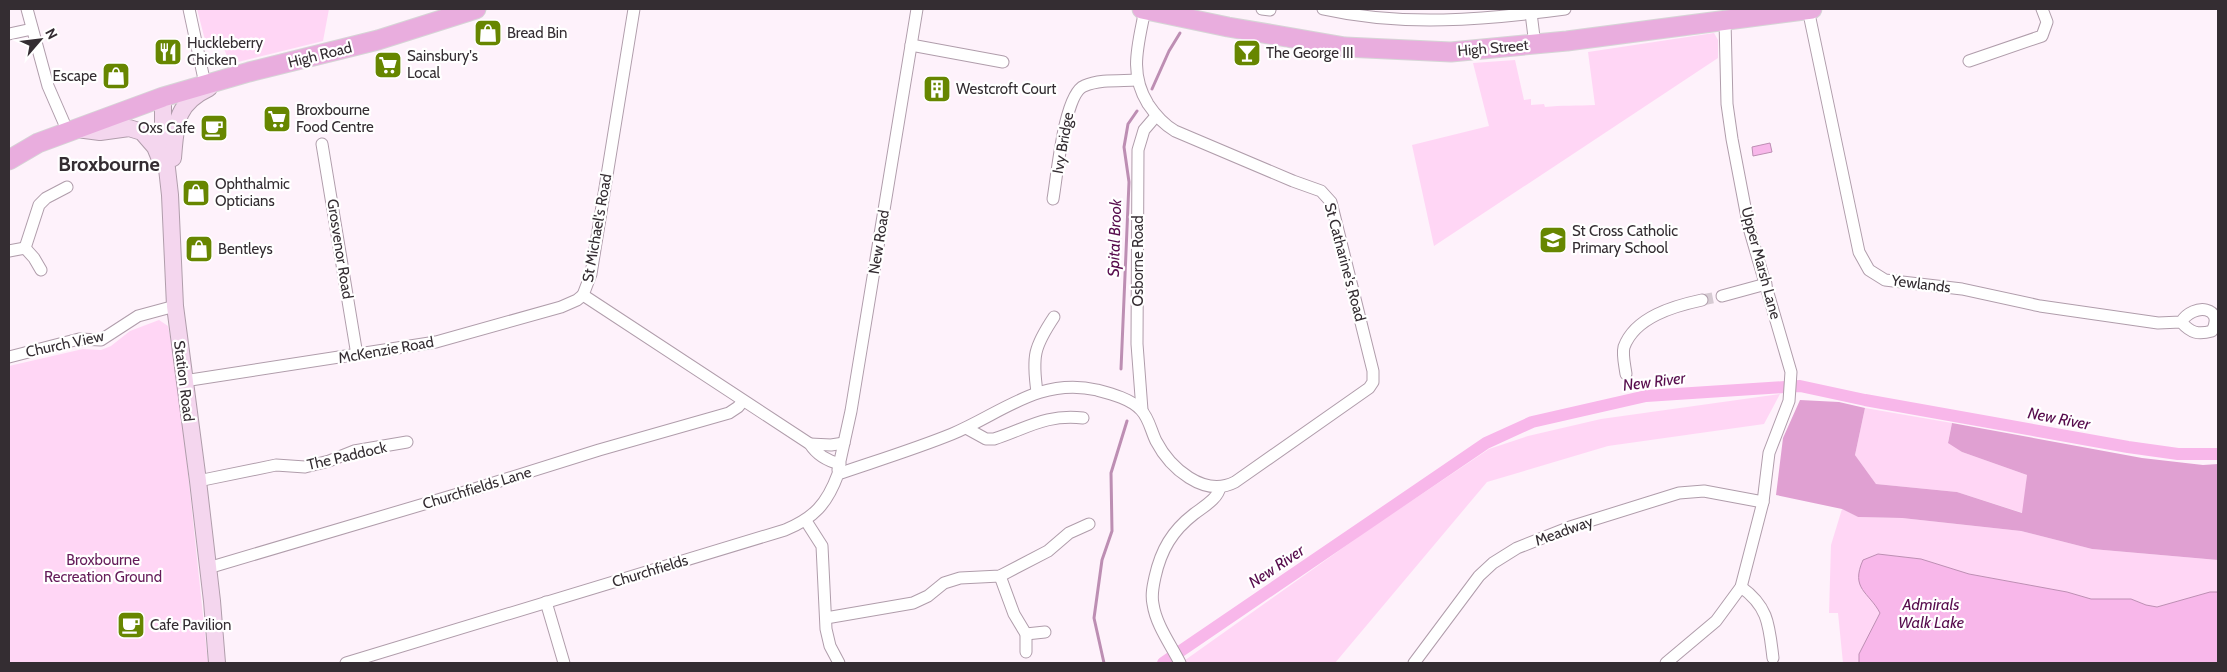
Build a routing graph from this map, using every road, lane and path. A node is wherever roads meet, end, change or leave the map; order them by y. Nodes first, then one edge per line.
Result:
1 (27, 9) edge
2 (189, 9) edge
3 (476, 9) edge
4 (634, 9) edge
5 (917, 9) edge
6 (1143, 9) edge
7 (1323, 9) edge
8 (1565, 9) edge
9 (1808, 9) edge
10 (1812, 9) edge
11 (2042, 9) edge
12 (1176, 12) edge
13 (1762, 12) edge
14 (1531, 14) junction
15 (1725, 20) junction
16 (32, 29) junction
17 (9, 34) edge
18 (911, 45) junction
19 (1535, 45) junction
20 (1969, 61) dead end
21 (1003, 62) dead end
22 (226, 78) junction
23 (1138, 80) junction
24 (205, 84) junction
25 (163, 97) junction
26 (181, 109) junction
27 (1156, 116) junction
28 (72, 131) junction
29 (322, 144) dead end
30 (9, 160) edge
31 (67, 187) dead end
32 (170, 195) junction
33 (1053, 198) dead end
34 (25, 248) junction
35 (9, 251) edge
36 (41, 270) dead end
37 (1766, 284) junction
38 (582, 295) junction
39 (1722, 296) tunnel mouth
40 (1702, 300) tunnel mouth
41 (175, 306) junction
42 (1054, 317) dead end
43 (2181, 322) dead end
44 (357, 355) junction
45 (9, 356) edge
46 (1626, 374) dead end
47 (184, 381) junction
48 (1037, 392) junction
49 (743, 401) junction
50 (1142, 410) junction
51 (1083, 418) dead end
52 (966, 428) junction
53 (408, 442) dead end
54 (844, 443) junction
55 (810, 444) junction
56 (839, 469) junction
57 (198, 481) junction
58 (1220, 487) junction
59 (1763, 502) junction
60 (806, 521) junction
61 (1089, 524) dead end
62 (208, 568) junction
63 (1000, 576) junction
64 (1741, 587) junction
65 (546, 602) junction
66 (826, 618) junction
67 (1045, 632) dead end
68 (1026, 634) junction
69 (1026, 652) dead end
70 (1773, 658) dead end
71 (216, 663) edge
72 (346, 663) edge
73 (564, 663) edge
74 (839, 663) edge
75 (1180, 663) edge
76 (1414, 663) edge
77 (1666, 663) edge

1 - 16 street
2 - 24 street
3 - 22 main road, High Road
4 - 38 street, St Michael's Road
5 - 18 street, New Road
6 - 12 main road, High Street
6 - 23 street, St Catharine's Road
7 - 14 street
8 - 14 street
9 - 10 main road, High Street
9 - 13 main road, High Street
9 - 43 street, Yewlands
11 - 20 street
12 - 19 main road, High Street
13 - 15 main road, High Street
14 - 19 street
15 - 19 main road, High Street
15 - 37 street, Upper Marsh Lane
16 - 17 street
16 - 28 street
18 - 21 street
18 - 54 street, New Road
22 - 24 main road, High Road
22 - 26 main road
23 - 27 street, St Catharine's Road
23 - 33 street, Ivy Bridge
24 - 25 main road, High Road
25 - 26 main road
25 - 28 main road, High Road
25 - 32 main road, Station Road
26 - 32 main road
27 - 50 street, Osborne Road
27 - 58 street, St Catharine's Road
28 - 30 main road, High Road
28 - 32 main road
29 - 44 street, Grosvenor Road
31 - 34 street
32 - 41 main road, Station Road
34 - 35 street
34 - 36 street
37 - 39 street
37 - 59 street, Upper Marsh Lane
38 - 44 street, McKenzie Road
38 - 49 street, St Michael's Road
40 - 46 street
41 - 45 street, Church View
41 - 47 main road, Station Road
42 - 48 street
44 - 47 street, McKenzie Road
47 - 57 main road, Station Road
48 - 50 street
48 - 52 street
49 - 55 street, St Michael's Road
49 - 62 street, Churchfields Lane
50 - 58 street
51 - 52 street
52 - 56 street
53 - 57 street, The Paddock
54 - 55 street
54 - 56 street, New Road
55 - 56 street, St Michael's Road
56 - 60 street, Churchfields
57 - 62 main road, Station Road
58 - 75 street, St Catharine's Road
59 - 64 street, Upper Marsh Lane
59 - 76 street, Meadway
60 - 65 street, Churchfields
60 - 66 street
61 - 63 street
62 - 71 main road, Station Road
63 - 66 street
63 - 68 street
64 - 70 street
64 - 77 street
65 - 72 street, Churchfields
65 - 73 street
66 - 74 street
67 - 68 street
68 - 69 street

